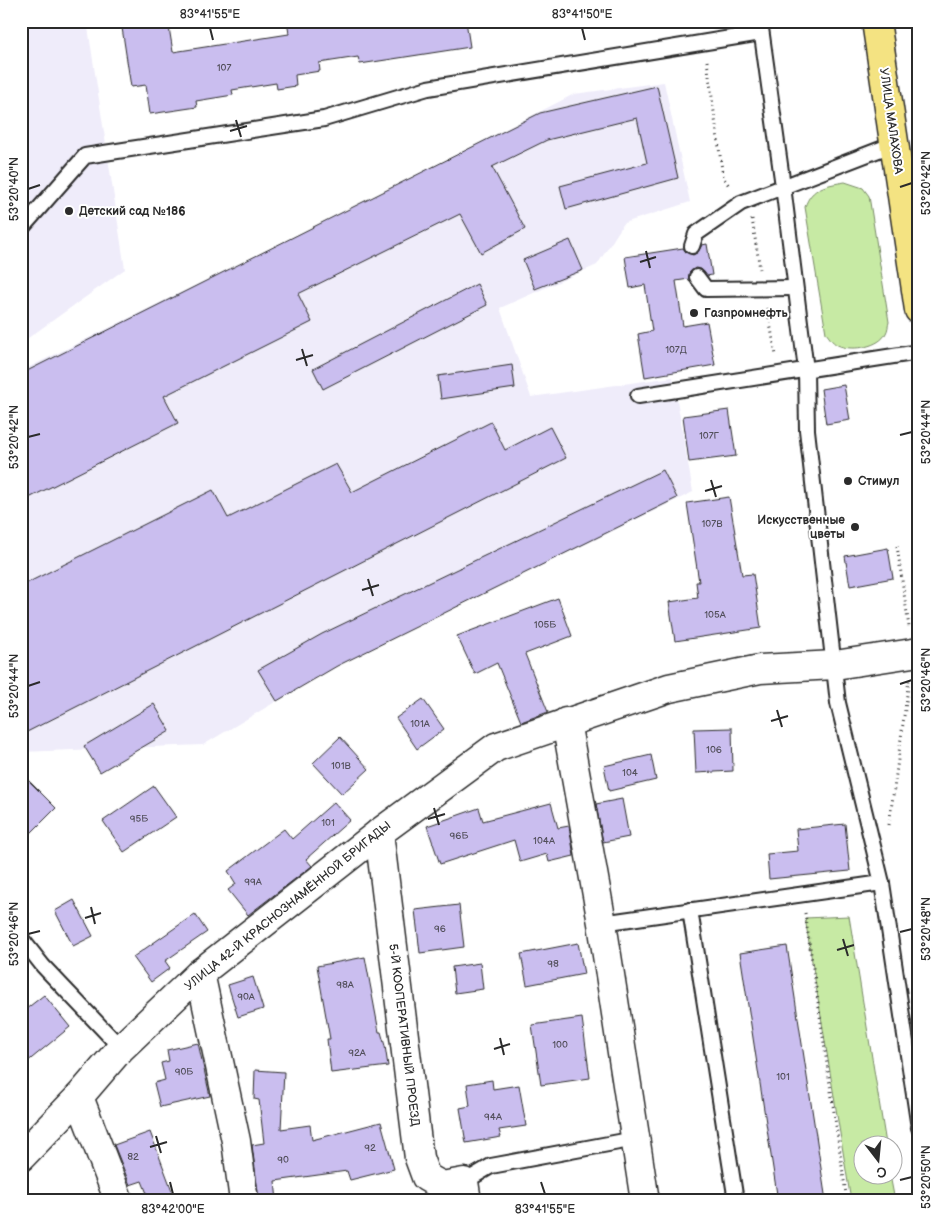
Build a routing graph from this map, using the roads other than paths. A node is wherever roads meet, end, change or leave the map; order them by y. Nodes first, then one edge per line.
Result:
1 (859, 21) edge
2 (876, 21) edge
3 (761, 27) edge
4 (882, 62) junction
5 (894, 144) junction
6 (783, 186) junction
7 (21, 229) edge
8 (692, 246) dead end
9 (697, 278) dead end
10 (795, 288) junction
11 (919, 310) edge
12 (919, 352) edge
13 (806, 370) junction
14 (638, 396) dead end
15 (916, 652) edge
16 (835, 665) junction
17 (566, 722) junction
18 (379, 833) junction
19 (882, 883) junction
20 (690, 910) junction
21 (602, 923) junction
22 (21, 938) edge
23 (200, 973) junction
24 (121, 1048) junction
25 (79, 1097) junction
26 (919, 1128) edge
27 (634, 1138) junction
28 (21, 1157) edge
29 (466, 1191) edge
30 (119, 1201) edge
31 (244, 1201) edge
32 (645, 1201) edge
33 (736, 1201) edge

1 - 4 main road
2 - 4 main road, УЛИЦА МАЛАХОВА
3 - 6 lane
3 - 7 lane
4 - 5 main road, УЛИЦА МАЛАХОВА
5 - 6 lane
5 - 11 main road, УЛИЦА МАЛАХОВА
6 - 8 lane
6 - 10 lane
9 - 10 lane
10 - 13 lane
12 - 13 lane
13 - 14 lane
13 - 16 lane
15 - 16 street, УЛИЦА 42-Й КРАСНОЗНАМЁННОЙ БРИГАДЫ
16 - 17 street, УЛИЦА 42-Й КРАСНОЗНАМЁННОЙ БРИГАДЫ
16 - 19 lane
17 - 18 street, УЛИЦА 42-Й КРАСНОЗНАМЁННОЙ БРИГАДЫ
17 - 21 street
18 - 23 street, УЛИЦА 42-Й КРАСНОЗНАМЁННОЙ БРИГАДЫ
18 - 29 street, 5-Й КООПЕРАТИВНЫЙ ПРОЕЗД
19 - 20 lane
19 - 26 lane
20 - 21 lane
20 - 33 lane
21 - 27 street
22 - 24 lane
23 - 24 street, УЛИЦА 42-Й КРАСНОЗНАМЁННОЙ БРИГАДЫ
23 - 31 street
24 - 25 street, УЛИЦА 42-Й КРАСНОЗНАМЁННОЙ БРИГАДЫ
25 - 28 street, УЛИЦА 42-Й КРАСНОЗНАМЁННОЙ БРИГАДЫ
25 - 30 street
27 - 29 lane
27 - 32 street

